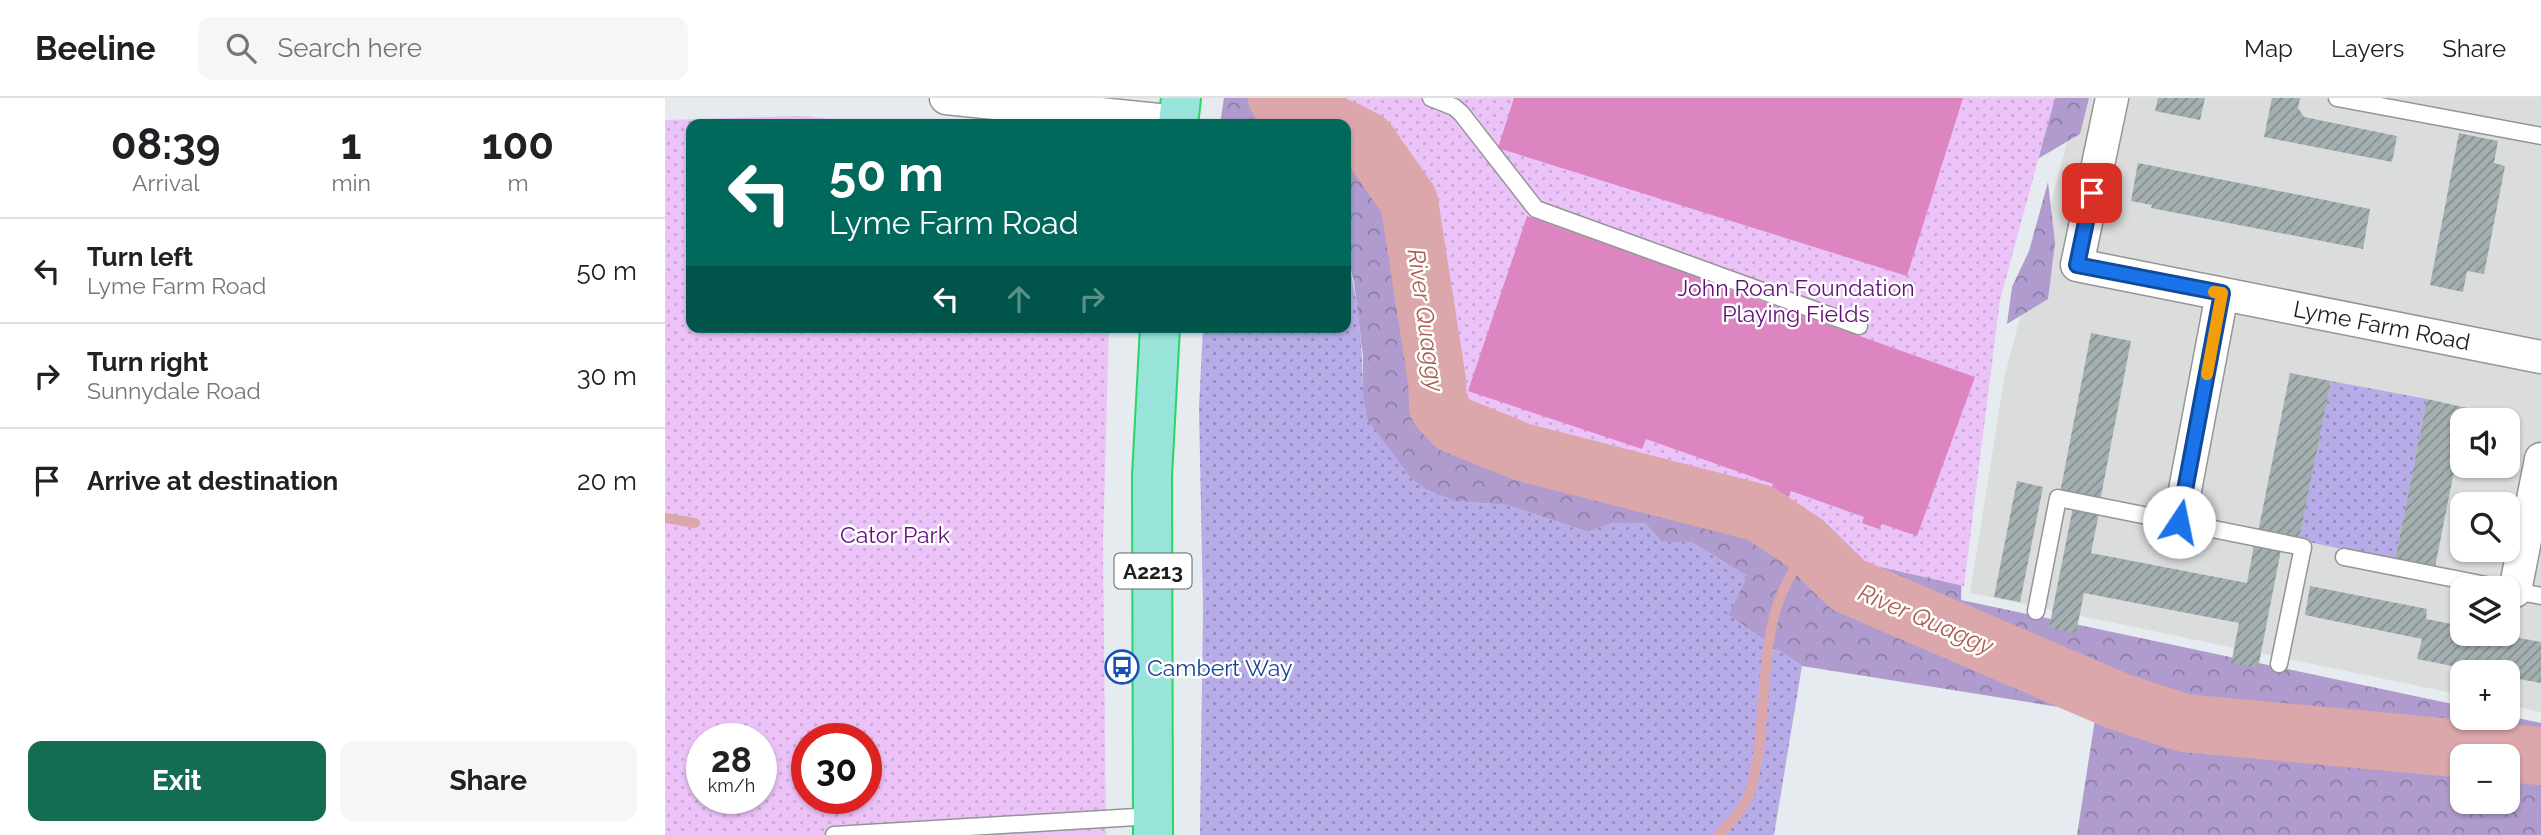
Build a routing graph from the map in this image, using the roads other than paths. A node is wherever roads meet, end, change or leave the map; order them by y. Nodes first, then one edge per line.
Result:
1 (947, 98) edge
2 (1431, 98) edge
3 (2112, 98) edge
4 (2337, 98) edge
5 (1179, 115) edge
6 (2541, 136) edge
7 (2222, 293) junction
8 (1859, 326) dead end
9 (1160, 333) edge
10 (2541, 357) edge
11 (2541, 459) edge
12 (2179, 522) junction
13 (2344, 557) dead end
14 (2519, 576) edge
15 (2450, 578) edge
16 (2036, 611) dead end
17 (2280, 664) dead end
18 (1153, 825) edge
19 (834, 835) edge

1 - 5 street
2 - 8 lane
3 - 7 street, Lyme Farm Road
4 - 6 lane
7 - 10 street, Lyme Farm Road
7 - 12 street
9 - 18 highway, A2213
11 - 14 street
12 - 16 lane
12 - 17 lane
13 - 15 lane
18 - 19 lane

